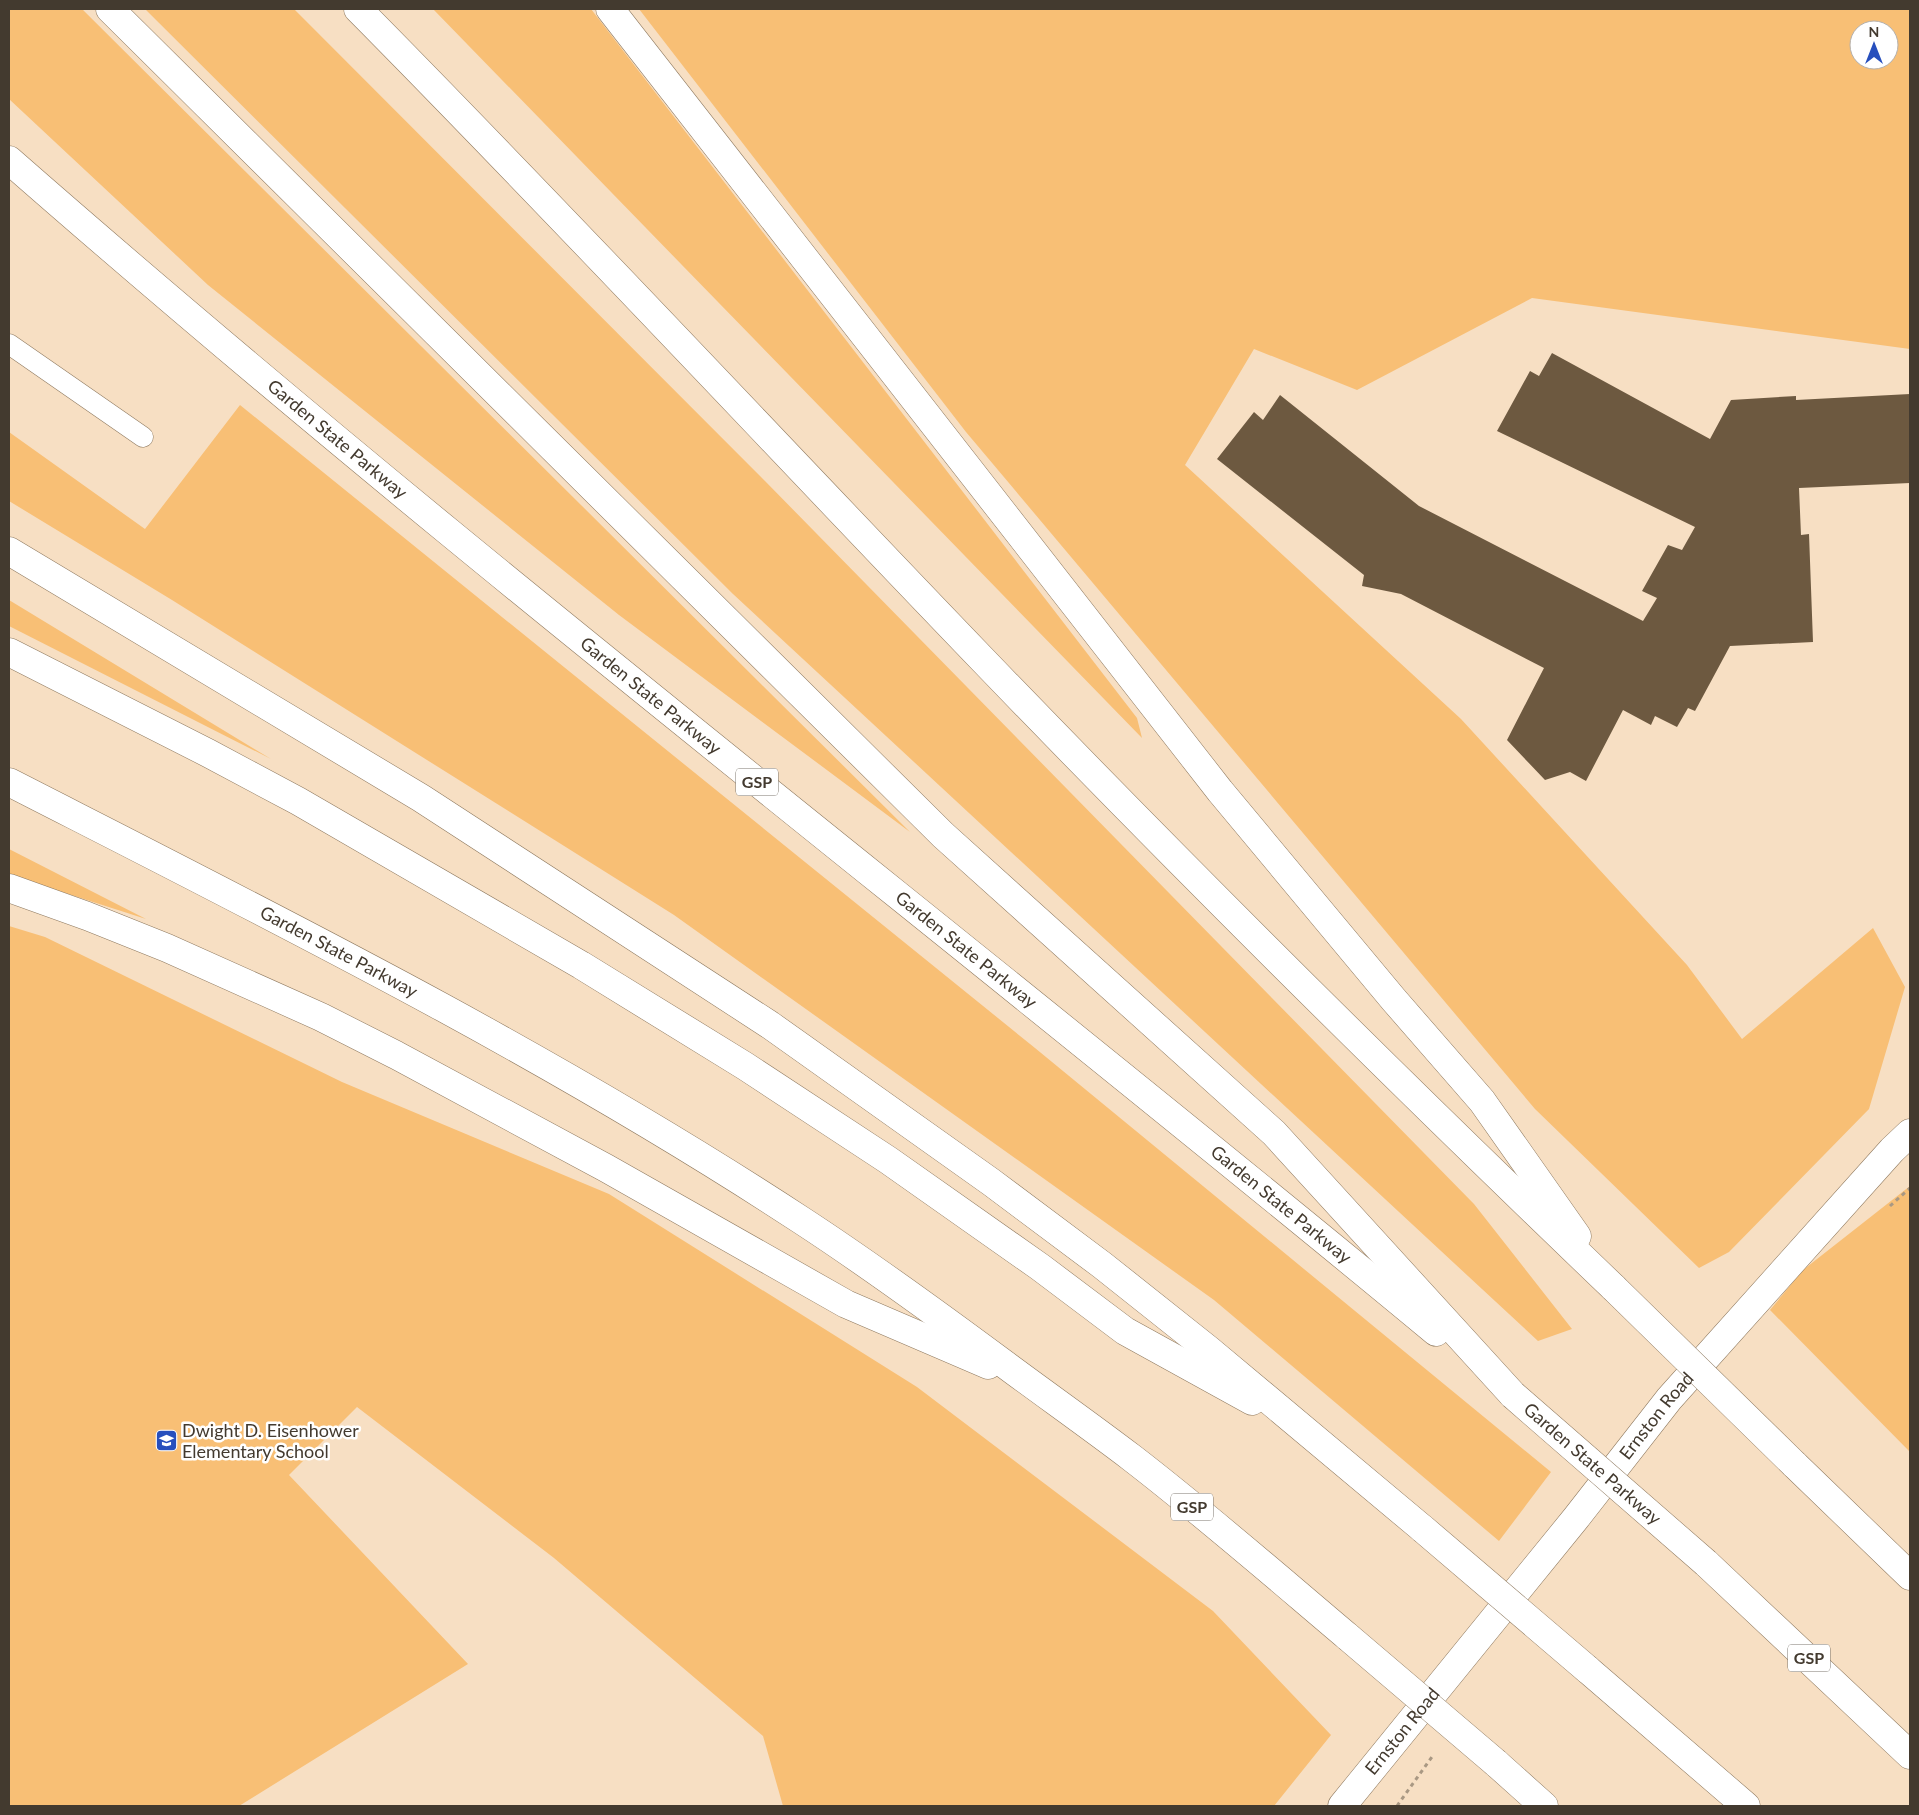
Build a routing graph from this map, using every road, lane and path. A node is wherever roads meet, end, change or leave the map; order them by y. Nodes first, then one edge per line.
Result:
1 (110, 9) edge
2 (358, 9) edge
3 (610, 9) edge
4 (9, 160) edge
5 (9, 344) edge
6 (143, 437) dead end
7 (9, 551) edge
8 (9, 652) edge
9 (9, 782) edge
10 (9, 888) edge
11 (1910, 1133) edge
12 (1614, 1288) junction
13 (1031, 1383) junction
14 (1513, 1395) junction
15 (1312, 1436) junction
16 (1910, 1576) edge
17 (1910, 1755) edge
18 (1342, 1806) edge
19 (1544, 1806) edge
20 (1746, 1806) edge

1 - 14 main road
2 - 12 main road
3 - 12 main road
4 - 14 main road, Garden State Parkway / GSP
5 - 6 lane
7 - 15 main road
8 - 15 main road
9 - 13 main road, Garden State Parkway / GSP
10 - 13 main road
11 - 18 main road, Ernston Road
12 - 16 main road, bridge
13 - 19 main road, Garden State Parkway / GSP, bridge
14 - 17 main road, Garden State Parkway / GSP, bridge
15 - 20 main road, bridge

